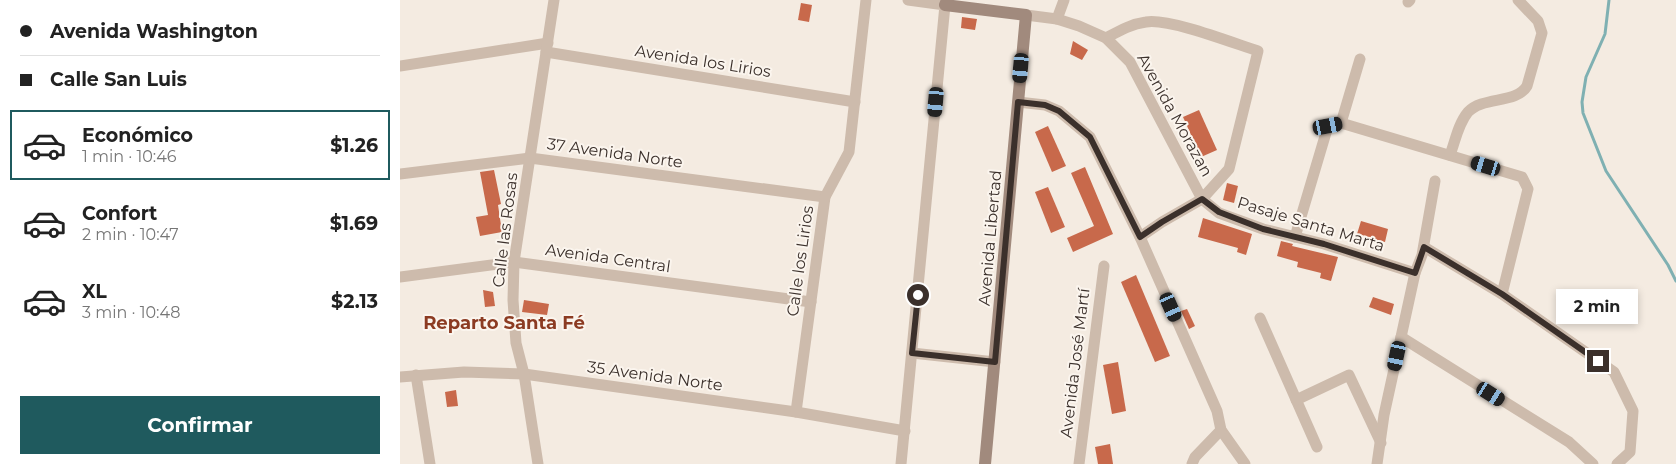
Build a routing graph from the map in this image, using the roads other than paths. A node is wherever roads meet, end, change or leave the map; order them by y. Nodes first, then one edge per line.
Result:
1 (554, 0) edge
2 (866, 0) edge
3 (908, 0) edge
4 (1064, 0) edge
5 (1518, 0) edge
6 (946, 3) edge
7 (1026, 15) junction
8 (1057, 19) junction
9 (1106, 38) junction
10 (547, 47) junction
11 (1360, 59) dead end
12 (400, 66) edge
13 (855, 102) junction
14 (1018, 102) junction
15 (1341, 123) junction
16 (1450, 155) junction
17 (530, 158) junction
18 (400, 174) edge
19 (1435, 181) dead end
20 (825, 197) junction
21 (1202, 199) junction
22 (1140, 237) junction
23 (1295, 237) junction
24 (1424, 247) junction
25 (514, 262) junction
26 (1104, 266) dead end
27 (1415, 273) junction
28 (400, 277) edge
29 (1502, 294) junction
30 (811, 302) junction
31 (1260, 318) dead end
32 (1401, 337) junction
33 (912, 353) junction
34 (995, 362) junction
35 (524, 374) junction
36 (416, 375) junction
37 (400, 377) edge
38 (1296, 400) junction
39 (796, 412) junction
40 (1221, 430) junction
41 (905, 431) junction
42 (1381, 443) junction
43 (1316, 447) dead end
44 (430, 464) edge
45 (538, 464) edge
46 (901, 464) edge
47 (986, 464) edge
48 (1079, 464) edge
49 (1192, 464) edge
50 (1245, 464) edge
51 (1377, 464) edge
52 (1593, 464) edge
53 (1617, 464) edge

1 - 10 street, Calle las Rosas
2 - 13 street, Calle los Lirios
3 - 6 street
4 - 8 street
5 - 16 street
6 - 7 main road, Avenida Morazan
6 - 33 street
7 - 8 street, Avenida Morazan
7 - 14 main road, Avenida Libertad
8 - 9 street, Avenida Morazan
9 - 21 street, Avenida Morazan
9 - 21 street
10 - 12 street, Avenida los Lirios
10 - 13 street, Avenida los Lirios
10 - 17 street, Calle las Rosas
11 - 15 street
13 - 20 street, Calle los Lirios
14 - 22 street
14 - 34 main road, Avenida Libertad
15 - 16 street
15 - 23 street
16 - 29 street
17 - 18 street, 37 Avenida Norte
17 - 20 street, 37 Avenida Norte
17 - 25 street, Calle las Rosas
19 - 24 street
20 - 30 street, Calle los Lirios
21 - 22 street
21 - 23 street, Pasaje Santa Marta
22 - 40 street
23 - 27 street, Pasaje Santa Marta
24 - 27 street
24 - 29 street
25 - 28 street, Avenida Central
25 - 30 street, Avenida Central
25 - 35 street, Calle las Rosas
26 - 48 street, Avenida José Martí
27 - 32 street
29 - 53 street
30 - 39 street, Calle los Lirios
31 - 38 street
32 - 42 street
32 - 52 street
33 - 34 street
33 - 41 street
34 - 47 main road, Avenida Libertad
35 - 36 street, 35 Avenida Norte
35 - 39 street, 35 Avenida Norte
35 - 45 street, Calle las Rosas
36 - 37 street, 35 Avenida Norte
36 - 44 street
38 - 42 street
38 - 43 street
39 - 41 street, 35 Avenida Norte
40 - 49 street
40 - 50 street
41 - 46 street
42 - 51 street

